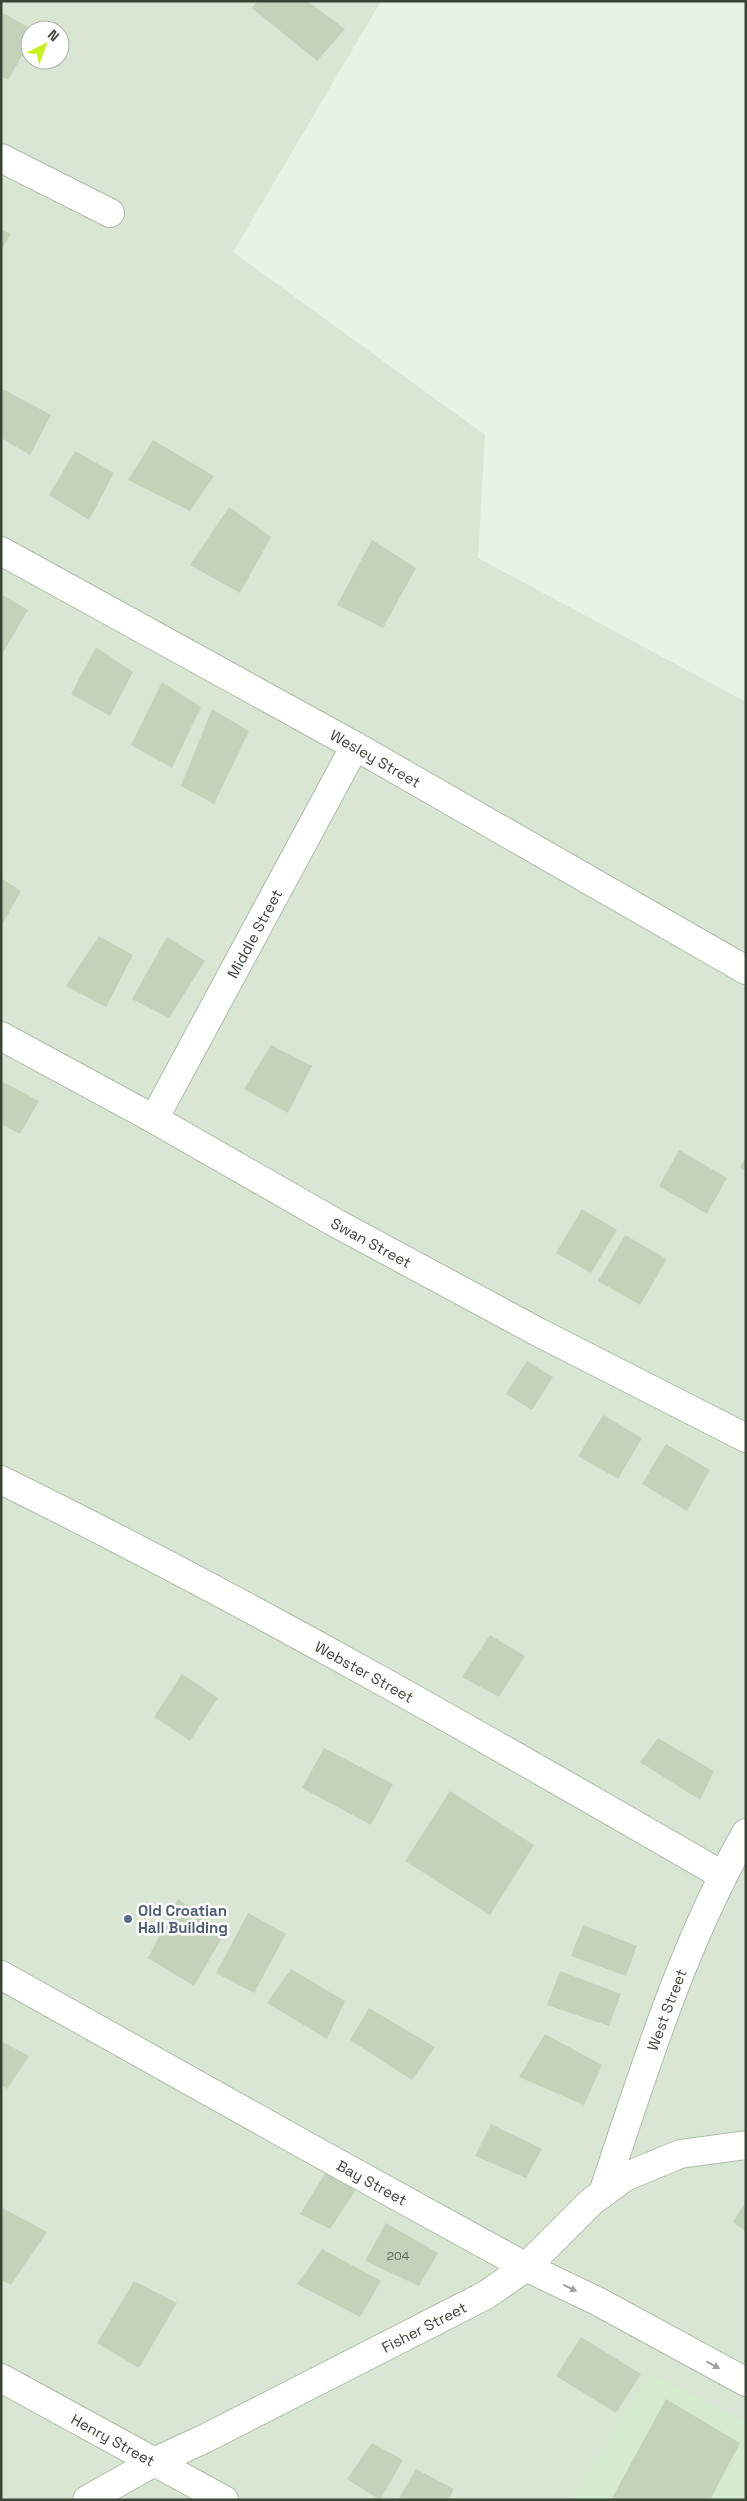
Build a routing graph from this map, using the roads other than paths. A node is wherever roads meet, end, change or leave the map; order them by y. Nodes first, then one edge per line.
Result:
1 (1, 158) edge
2 (110, 213) dead end
3 (1, 551) edge
4 (355, 746) junction
5 (746, 970) edge
6 (1, 1036) edge
7 (154, 1120) junction
8 (746, 1438) edge
9 (1, 1480) edge
10 (746, 1833) edge
11 (722, 1875) junction
12 (1, 1975) edge
13 (746, 2145) edge
14 (603, 2193) junction
15 (526, 2267) junction
16 (1, 2378) edge
17 (746, 2382) edge
18 (156, 2461) junction
19 (87, 2500) edge
20 (224, 2500) edge

1 - 2 street
3 - 4 street, Wesley Street
4 - 5 street, Wesley Street
4 - 7 street, Middle Street
6 - 7 street, Swan Street
7 - 8 street, Swan Street
9 - 11 street, Webster Street
10 - 11 street, West Street
11 - 14 street, West Street
12 - 15 street, Bay Street
13 - 14 street, Fisher Street
14 - 15 street, Fisher Street
15 -> 17 street, Bay Street
15 - 18 street, Fisher Street
16 - 18 street, Henry Street
18 - 19 street, Fisher Street
18 - 20 street, Henry Street

